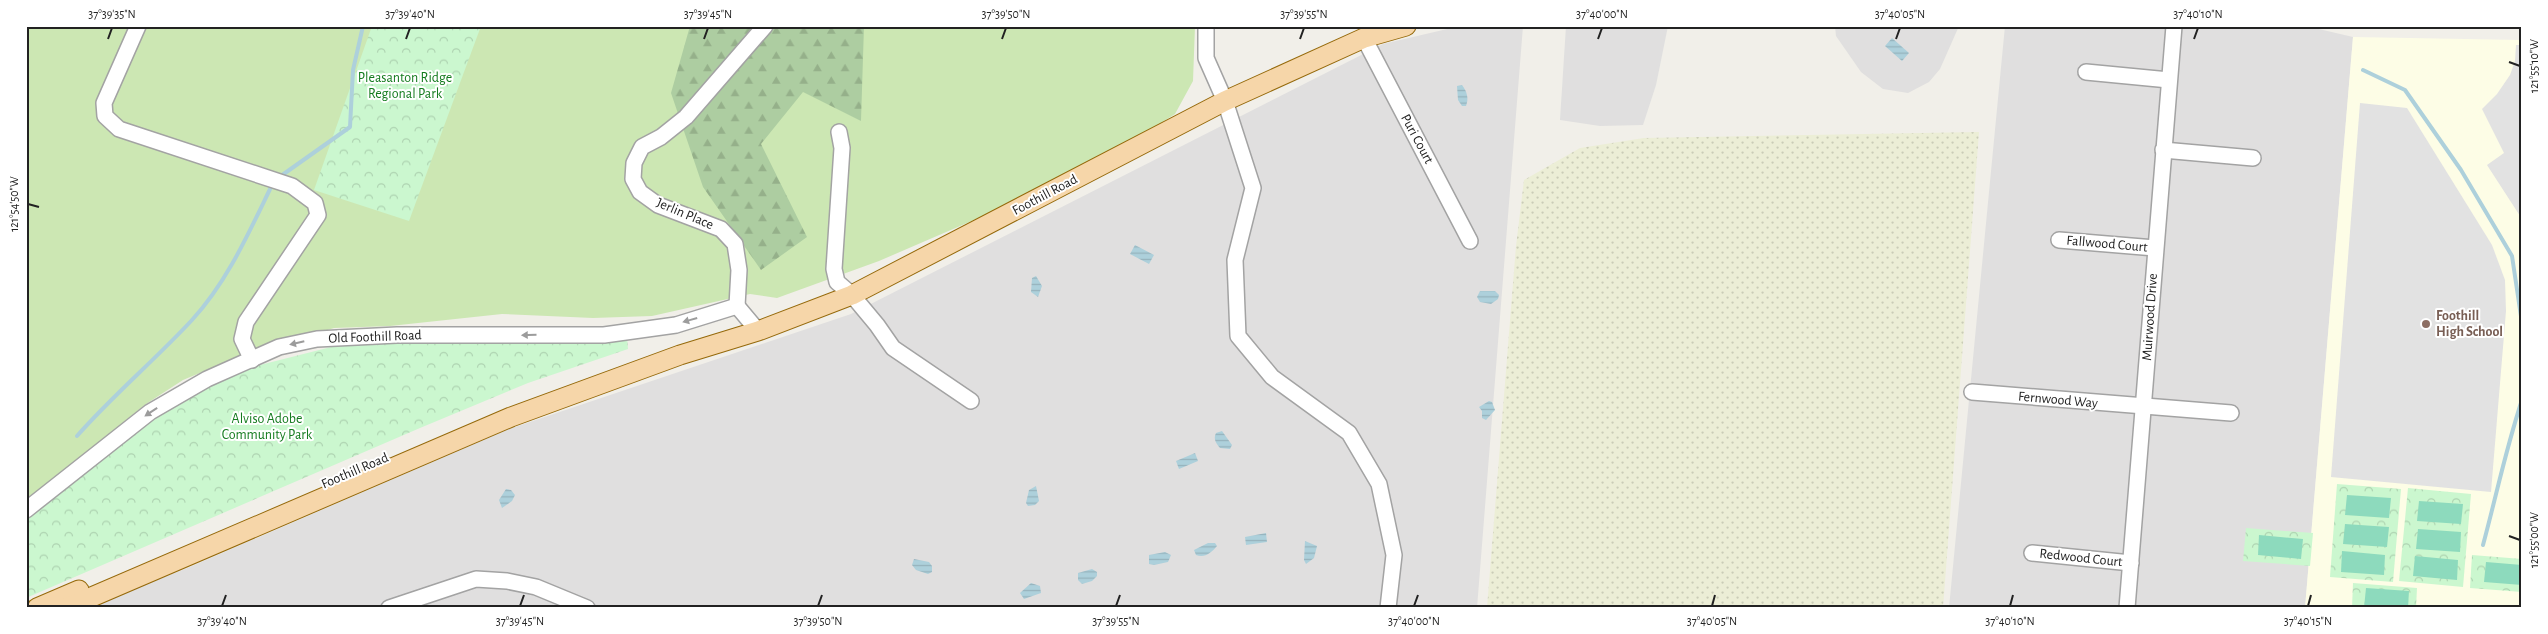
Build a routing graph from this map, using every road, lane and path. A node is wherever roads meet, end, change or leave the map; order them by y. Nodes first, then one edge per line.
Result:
1 (138, 26) edge
2 (765, 26) edge
3 (1206, 26) edge
4 (1406, 26) edge
5 (2174, 26) edge
6 (1364, 38) junction
7 (2086, 72) dead end
8 (2169, 80) junction
9 (1224, 101) junction
10 (839, 132) dead end
11 (2164, 150) junction
12 (2253, 158) dead end
13 (1470, 240) dead end
14 (2059, 240) dead end
15 (2155, 248) junction
16 (852, 295) junction
17 (737, 306) junction
18 (758, 331) junction
19 (680, 355) junction
20 (252, 360) junction
21 (1972, 392) dead end
22 (972, 401) dead end
23 (2143, 407) junction
24 (2231, 413) dead end
25 (26, 510) edge
26 (2032, 553) dead end
27 (2131, 563) junction
28 (37, 608) edge
29 (66, 608) edge
30 (390, 608) edge
31 (587, 608) edge
32 (1388, 608) edge
33 (2127, 608) edge

1 - 20 street
2 - 17 street, Jerlin Place
3 - 9 street
4 - 6 main road, Foothill Road
5 - 8 street, Muirwood Drive
6 - 9 main road, Foothill Road
6 - 13 street, Puri Court
7 - 8 street
8 - 11 street, Muirwood Drive
9 - 16 main road, Foothill Road
9 - 32 street
10 - 16 street
11 - 12 street
11 - 15 street, Muirwood Drive
14 - 15 street, Fallwood Court
15 - 23 street, Muirwood Drive
16 - 18 main road, Foothill Road
16 - 22 street
17 - 18 street
17 -> 20 street, Old Foothill Road
18 - 19 main road, Foothill Road
19 - 28 main road, Foothill Road
19 - 29 main road, Foothill Road
20 -> 25 street, Old Foothill Road
21 - 23 street, Fernwood Way
23 - 24 street, Fernwood Way
23 - 27 street, Muirwood Drive
26 - 27 street, Redwood Court
27 - 33 street, Muirwood Drive
30 - 31 street

